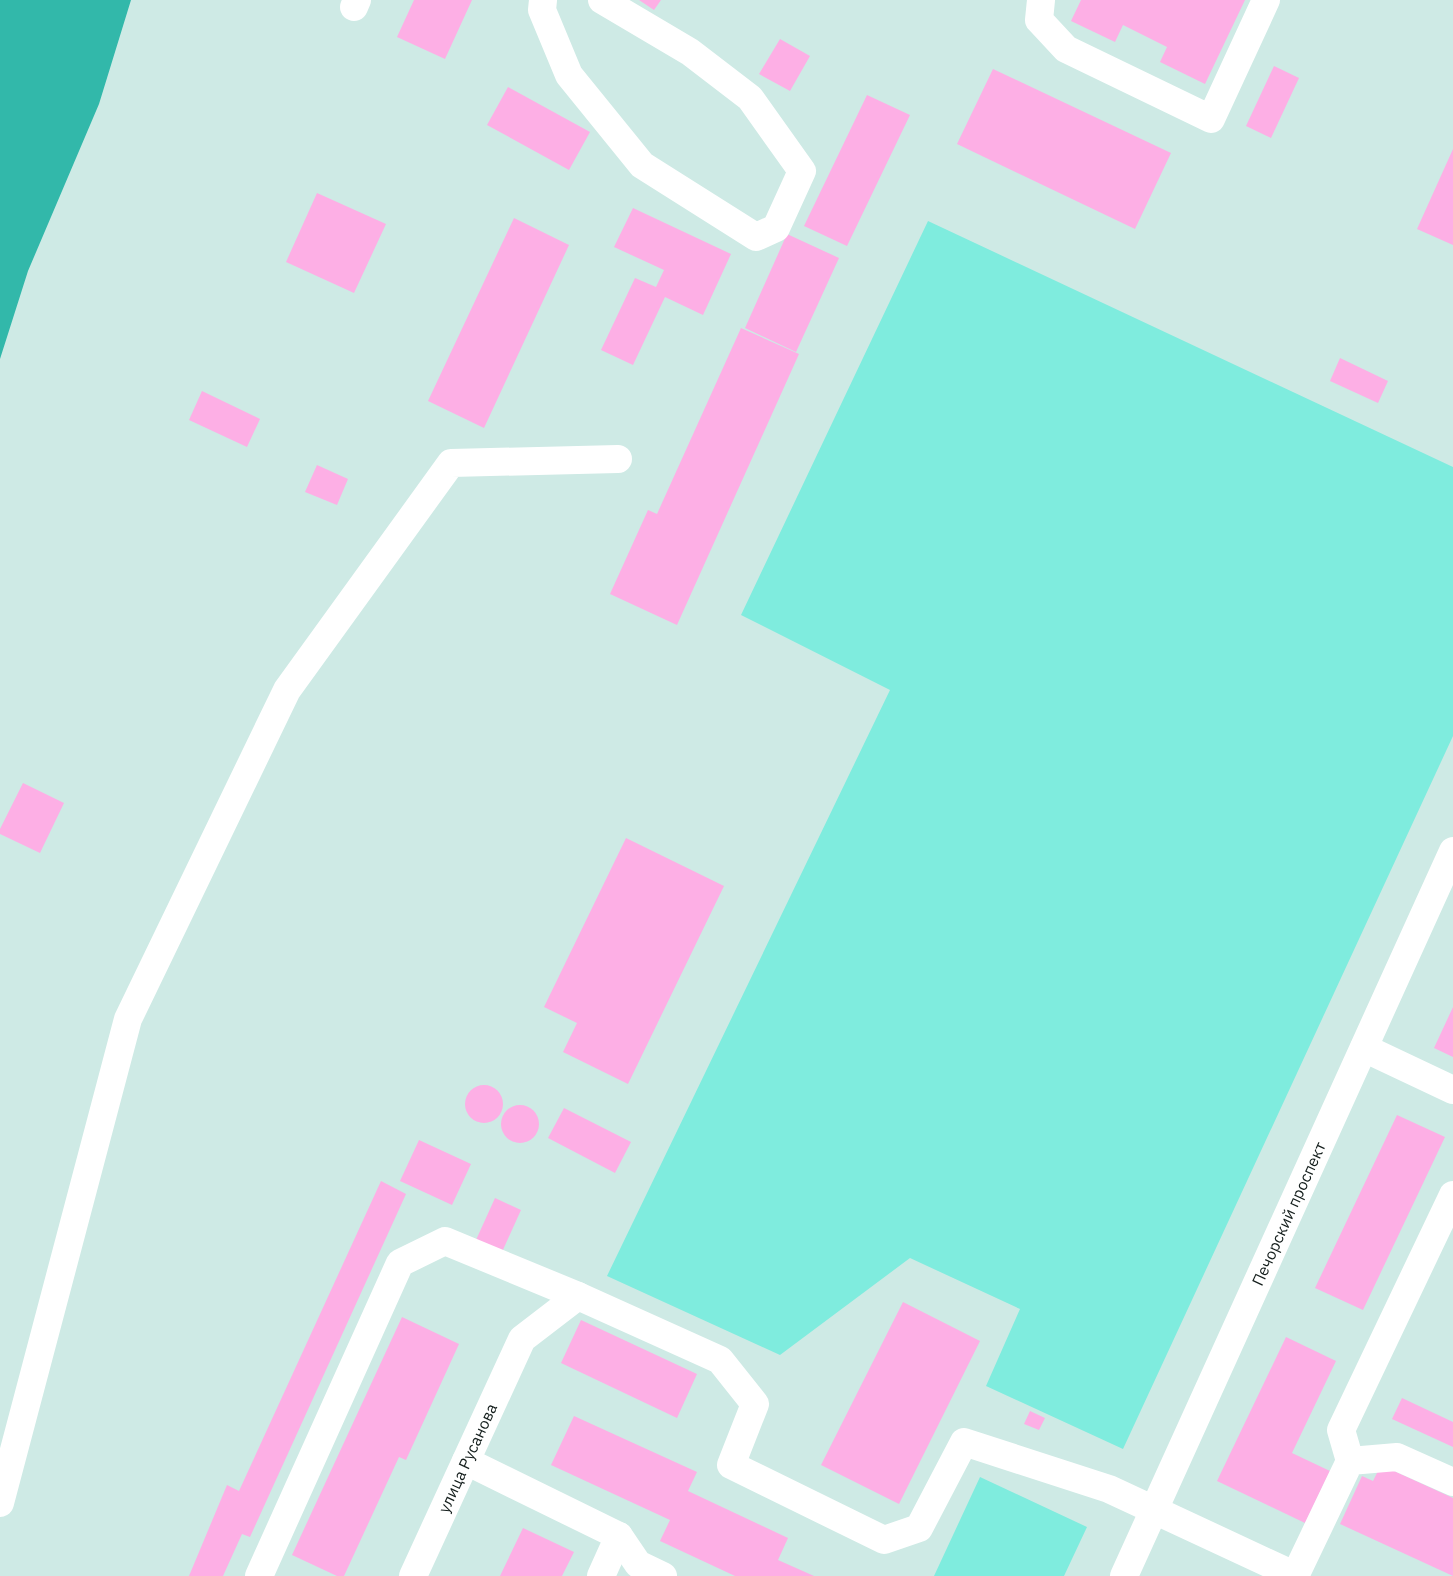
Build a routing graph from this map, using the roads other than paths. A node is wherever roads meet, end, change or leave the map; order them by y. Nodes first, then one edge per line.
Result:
1 (543, 0) edge
2 (602, 0) edge
3 (1041, 0) edge
4 (1266, 0) edge
5 (618, 459) dead end
6 (1453, 851) edge
7 (1364, 1048) junction
8 (1453, 1090) edge
9 (1453, 1195) edge
10 (578, 1296) junction
11 (466, 1461) junction
12 (1350, 1461) junction
13 (1453, 1482) edge
14 (0, 1503) edge
15 (1154, 1510) junction
16 (619, 1536) junction
17 (259, 1576) edge
18 (413, 1576) edge
19 (600, 1576) edge
20 (663, 1576) edge
21 (1124, 1576) edge
22 (1295, 1576) edge

1 - 2 main road
3 - 4 main road
5 - 14 main road
6 - 7 main road, Печорский проспект
7 - 8 main road
7 - 15 main road, Печорский проспект
9 - 12 main road
10 - 11 main road, улица Русанова
10 - 15 main road
10 - 17 main road
11 - 16 main road
11 - 18 main road, улица Русанова
12 - 13 main road
12 - 22 main road
15 - 21 main road, Печорский проспект
15 - 22 main road
16 - 19 main road
16 - 20 main road

